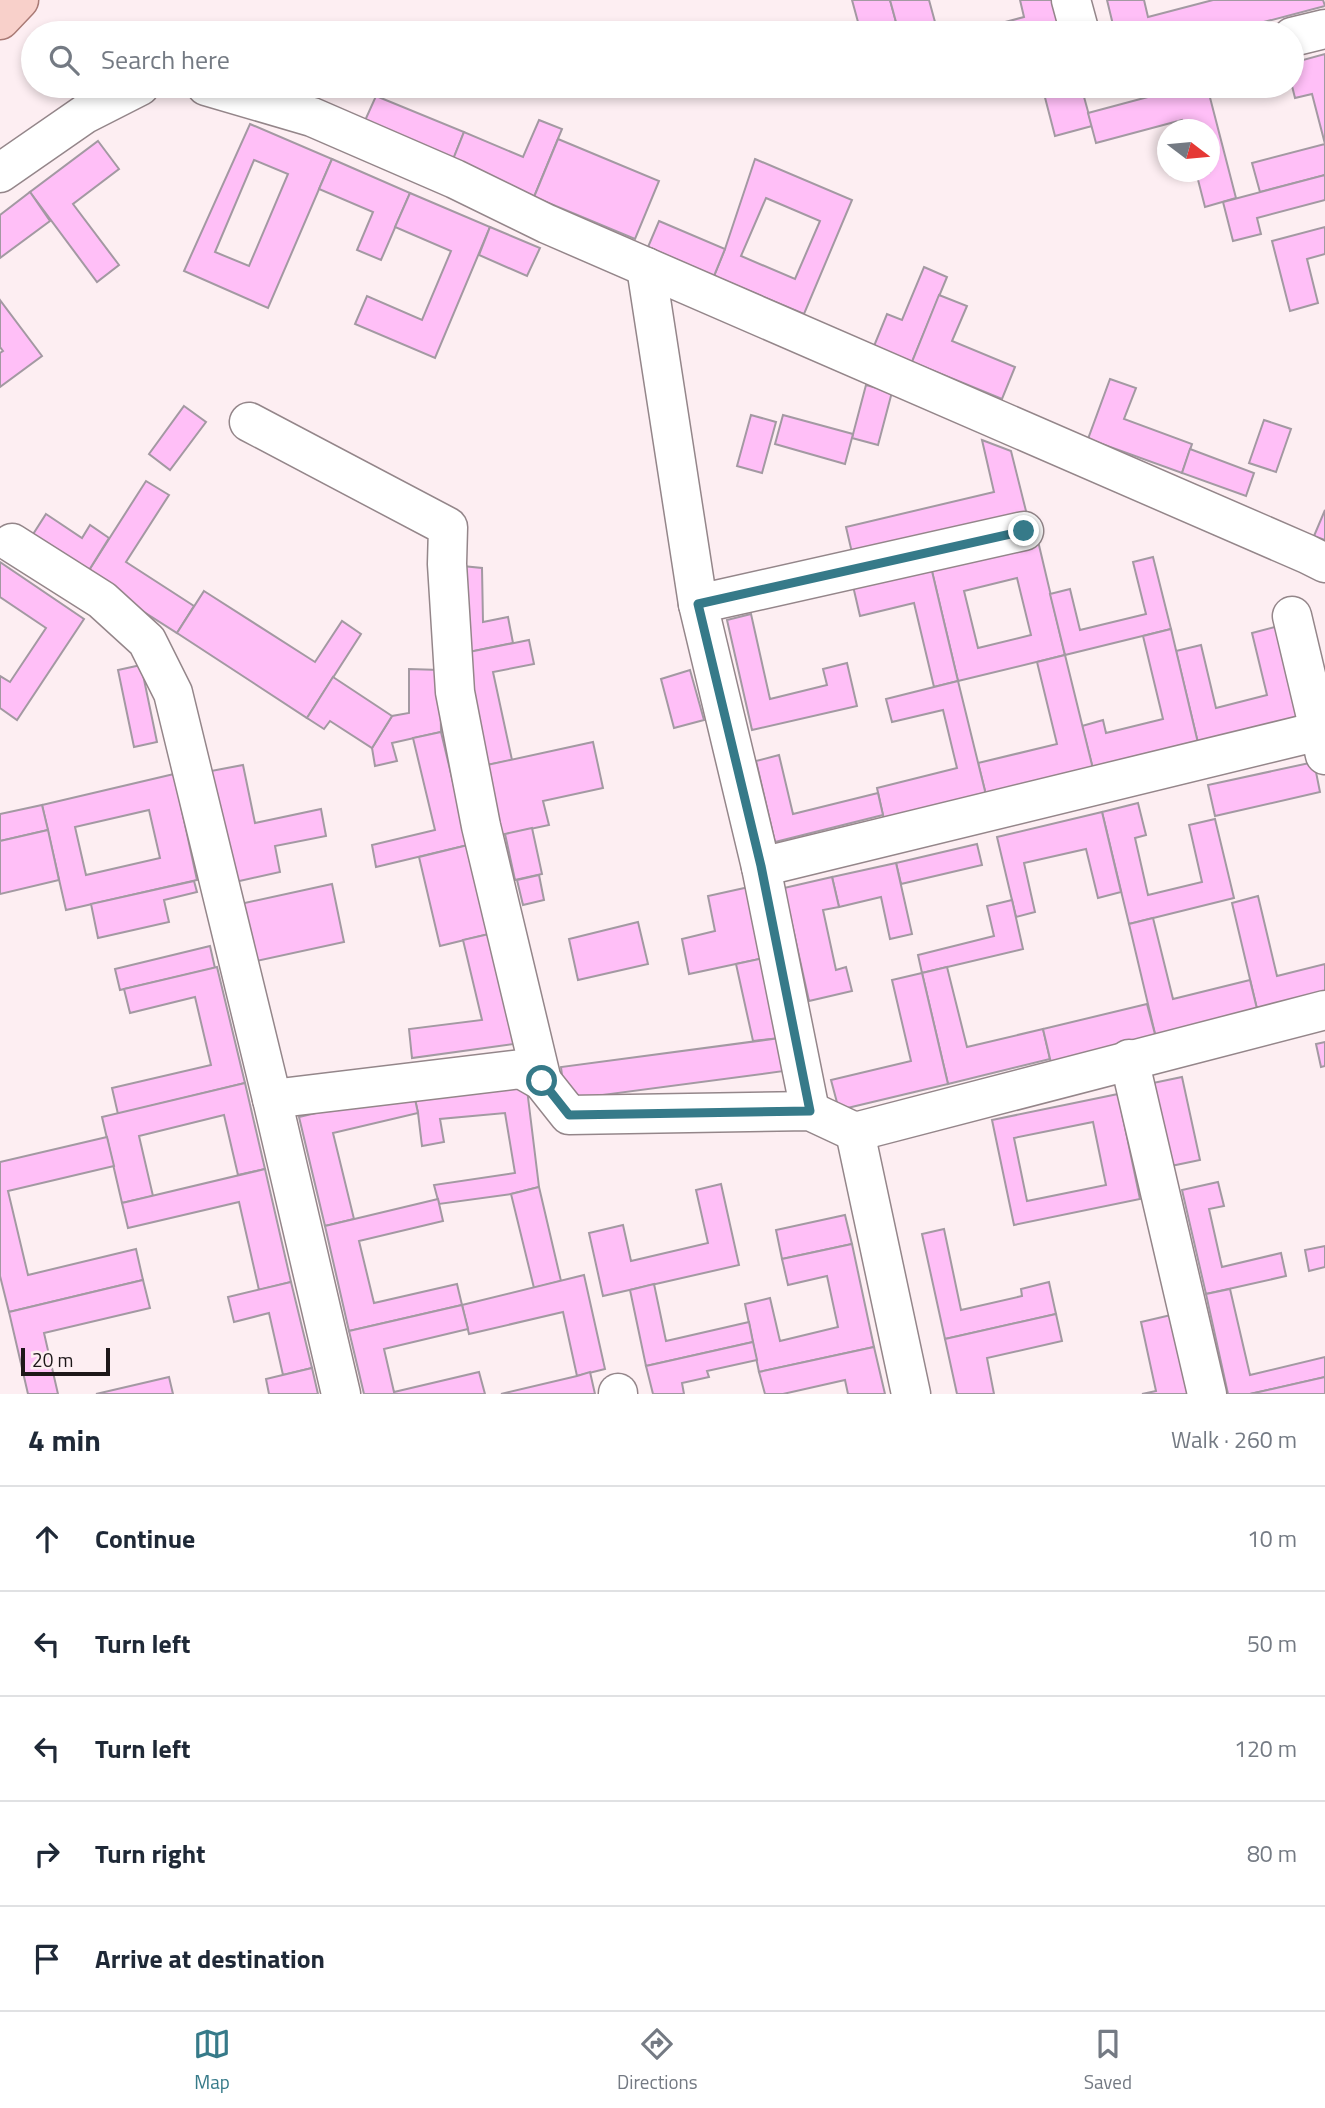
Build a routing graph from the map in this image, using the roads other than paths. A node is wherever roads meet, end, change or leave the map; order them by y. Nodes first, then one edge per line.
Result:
1 (19, 0) edge
2 (1071, 0) edge
3 (0, 20) edge
4 (1077, 21) edge
5 (1325, 29) edge
6 (1304, 34) edge
7 (116, 98) edge
8 (247, 98) edge
9 (0, 173) edge
10 (646, 267) junction
11 (249, 422) dead end
12 (1024, 531) dead end
13 (12, 543) dead end
14 (1325, 564) edge
15 (698, 604) junction
16 (1292, 616) dead end
17 (1322, 743) edge
18 (761, 866) junction
19 (1325, 1010) edge
20 (1129, 1059) junction
21 (542, 1081) junction
22 (272, 1100) junction
23 (810, 1111) junction
24 (855, 1132) junction
25 (341, 1394) edge
26 (911, 1394) edge
27 (1207, 1394) edge

1 - 3 main road
2 - 4 street
5 - 6 street
7 - 9 street
8 - 10 street
10 - 14 street
10 - 15 street
11 - 21 street
12 - 15 street
13 - 22 street
15 - 18 street
16 - 17 street
17 - 18 street
18 - 23 street
19 - 20 street
20 - 24 street
20 - 27 street
21 - 22 street
21 - 23 street
22 - 25 street
23 - 24 street
24 - 26 street

